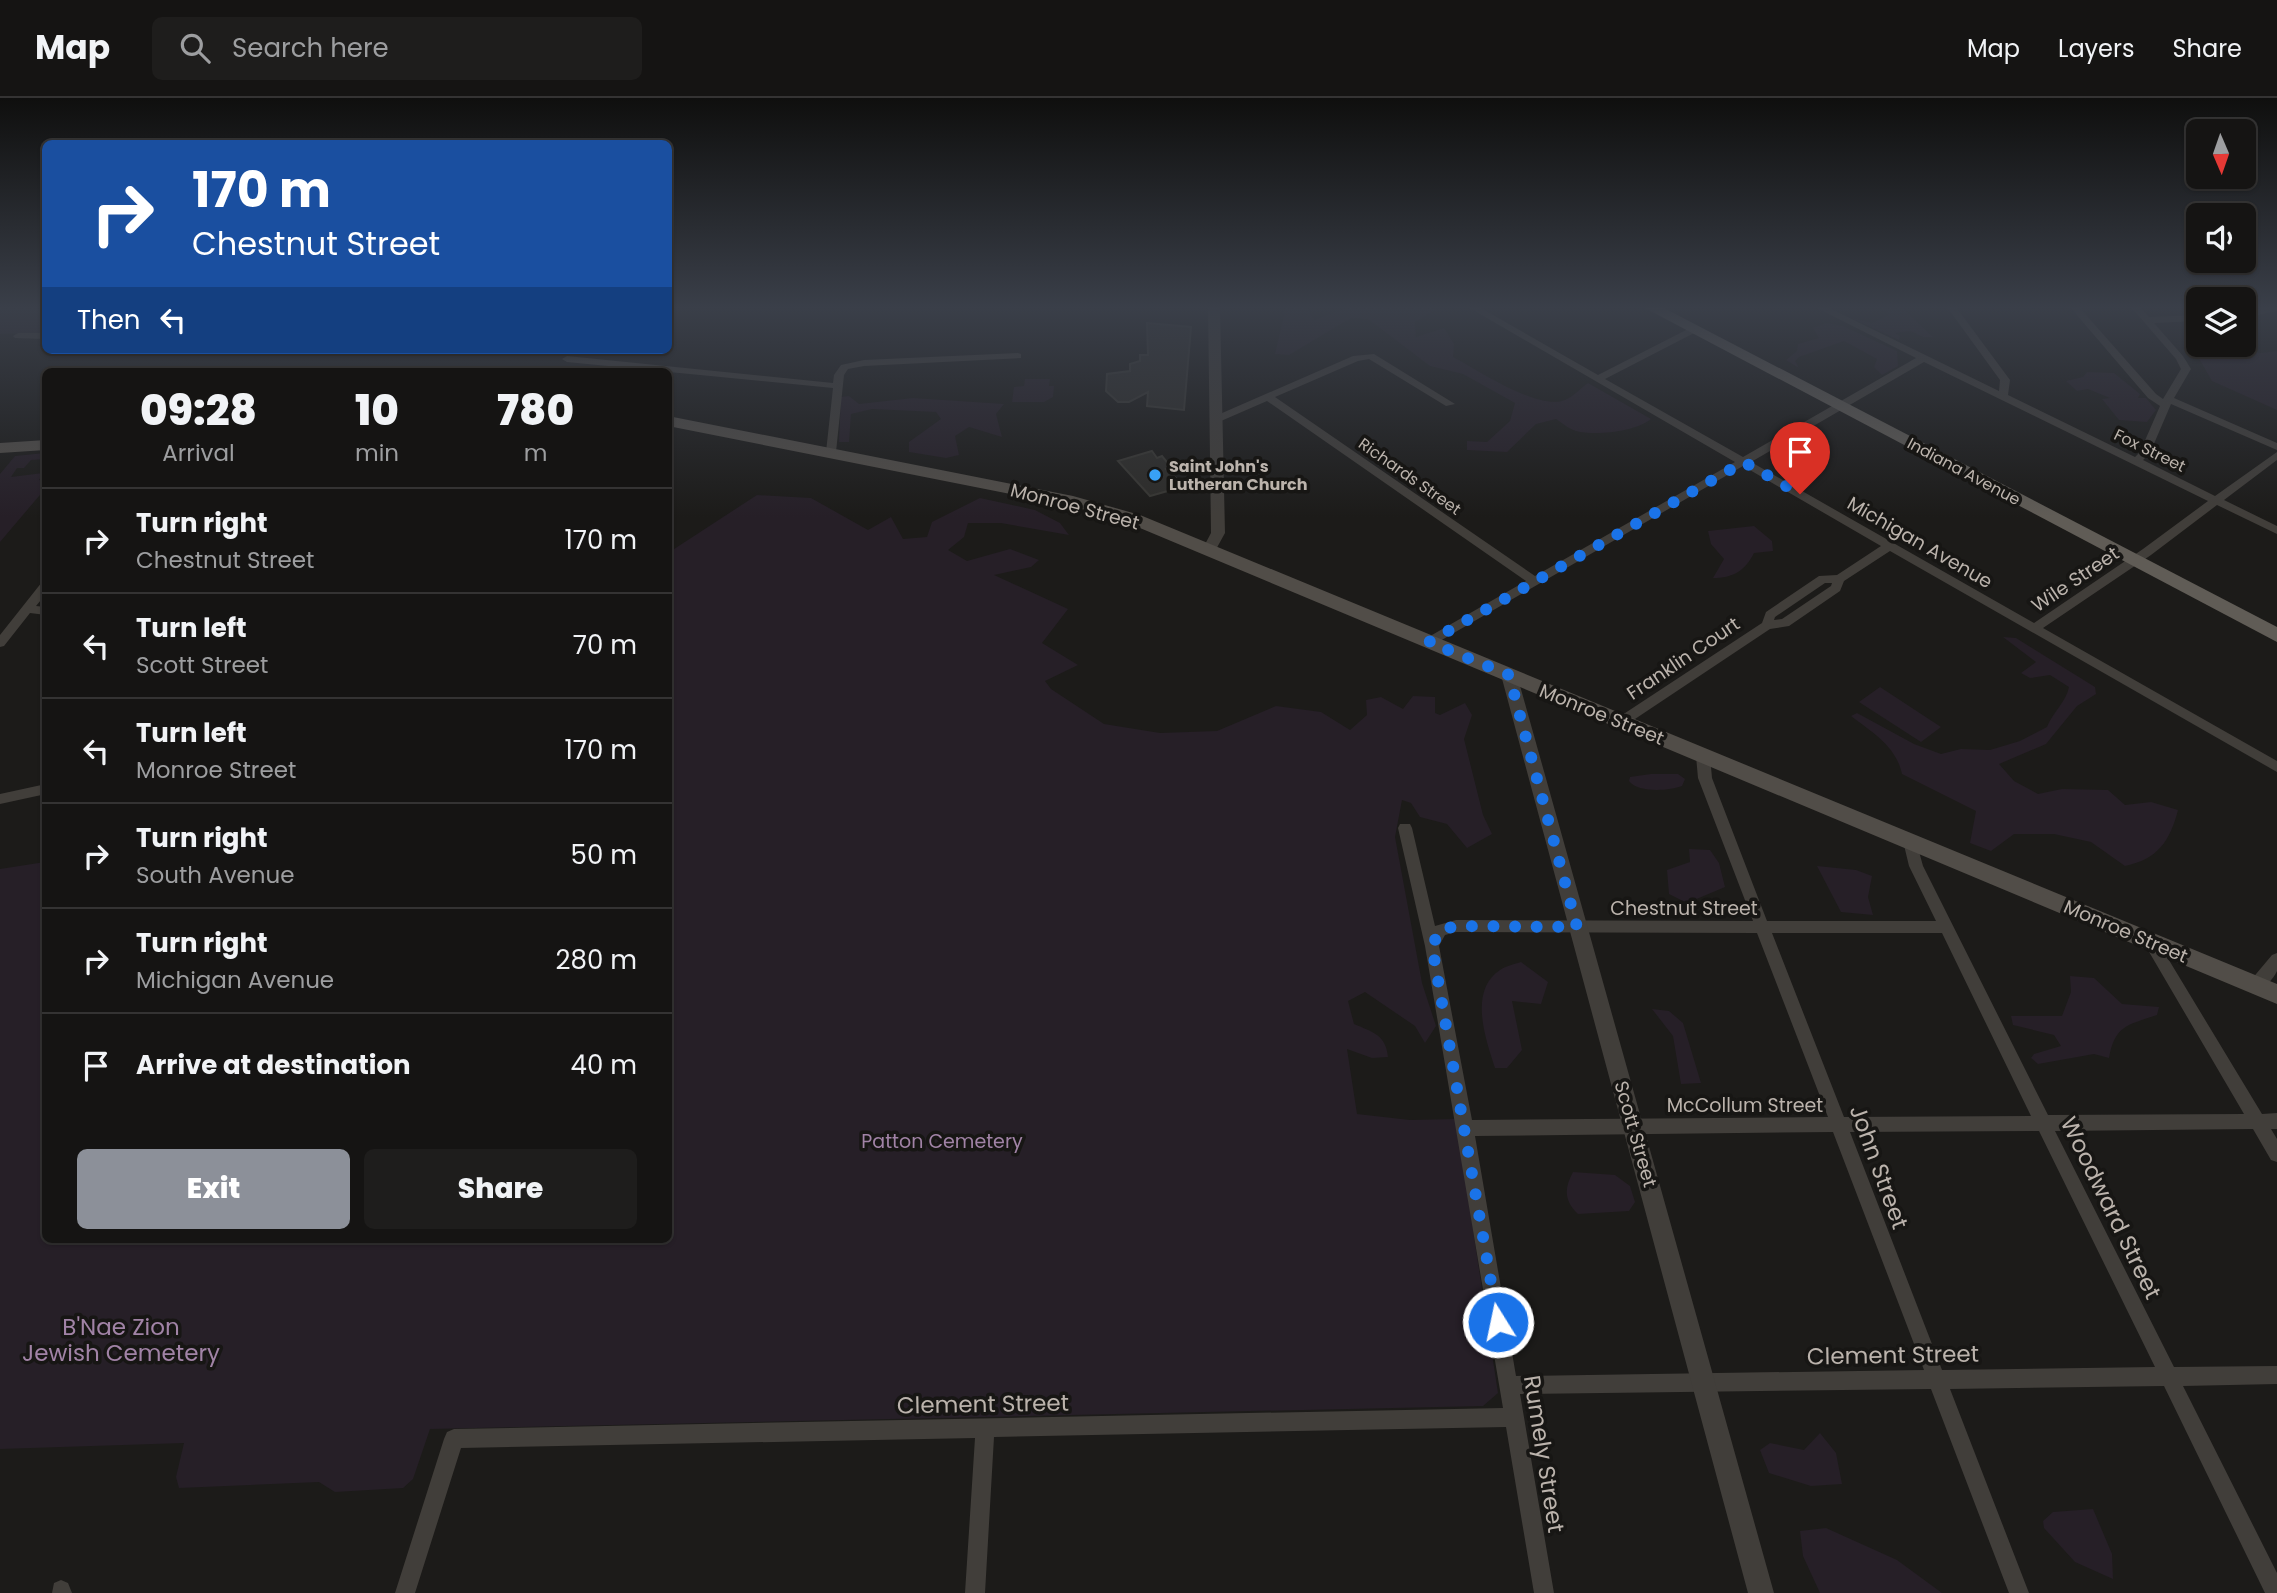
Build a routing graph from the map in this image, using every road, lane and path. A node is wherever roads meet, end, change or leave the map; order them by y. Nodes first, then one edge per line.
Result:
1 (758, 377) edge
2 (839, 377) edge
3 (1216, 377) edge
4 (1314, 377) edge
5 (1405, 377) edge
6 (1594, 377) edge
7 (1602, 377) edge
8 (1783, 377) edge
9 (1890, 377) edge
10 (1963, 377) edge
11 (2003, 377) edge
12 (2135, 377) edge
13 (2182, 377) edge
14 (1598, 379) junction
15 (838, 386) junction
16 (2003, 396) junction
17 (1268, 397) junction
18 (2168, 402) junction
19 (1450, 404) dead end
20 (1839, 406) junction
21 (1217, 419) junction
22 (672, 422) edge
23 (42, 445) edge
24 (2277, 447) edge
25 (0, 448) edge
26 (831, 452) junction
27 (2277, 455) edge
28 (2136, 461) junction
29 (1744, 462) junction
30 (2216, 500) junction
31 (2277, 530) edge
32 (1891, 545) junction
33 (1209, 550) junction
34 (2134, 560) junction
35 (1534, 581) junction
36 (42, 590) edge
37 (27, 609) junction
38 (42, 611) edge
39 (2035, 628) junction
40 (2277, 635) edge
41 (1429, 642) junction
42 (0, 643) edge
43 (1509, 675) junction
44 (1621, 722) junction
45 (1703, 756) junction
46 (2277, 767) edge
47 (42, 790) edge
48 (0, 799) edge
49 (1405, 828) dead end
50 (1910, 841) junction
51 (1577, 927) junction
52 (1761, 927) junction
53 (1947, 927) junction
54 (2150, 942) junction
55 (1432, 946) junction
56 (2277, 959) edge
57 (2256, 985) junction
58 (2277, 994) edge
59 (2277, 1121) edge
60 (2258, 1122) junction
61 (2044, 1124) junction
62 (1841, 1125) junction
63 (1634, 1127) junction
64 (1465, 1128) junction
65 (2277, 1154) edge
66 (2168, 1374) junction
67 (2277, 1375) edge
68 (1935, 1378) junction
69 (1704, 1382) junction
70 (1511, 1385) junction
71 (1512, 1417) junction
72 (985, 1429) junction
73 (405, 1593) edge
74 (975, 1593) edge
75 (1544, 1593) edge
76 (1761, 1593) edge
77 (2019, 1593) edge
78 (2276, 1593) edge

1 - 15 street
2 - 15 street
3 - 21 street
4 - 17 street
5 - 19 street
6 - 14 street, Michigan Avenue
7 - 14 street
8 - 20 main road, Indiana Avenue
9 - 20 street
10 - 16 street, Fox Street
11 - 16 street
12 - 18 street
13 - 18 street
14 - 29 street, Michigan Avenue
15 - 26 street
16 - 28 street, Fox Street
17 - 21 street
17 - 35 street, Richards Street
18 - 24 street
18 - 28 street
20 - 29 street
20 - 34 main road, Indiana Avenue
21 - 33 street
22 - 26 main road, Monroe Street
23 - 25 main road
26 - 33 main road, Monroe Street
27 - 30 street
28 - 30 street, Fox Street
29 - 32 street, Michigan Avenue
29 - 35 street
30 - 31 street, Fox Street
30 - 34 street, Wile Street
32 - 39 street, Michigan Avenue
32 - 44 street, Franklin Court
33 - 41 main road, Monroe Street
34 - 39 street, Wile Street
34 - 40 main road, Indiana Avenue
35 - 41 street
36 - 37 street
37 - 38 street
37 - 42 street
39 - 46 street, Michigan Avenue
41 - 43 main road, Monroe Street
43 - 44 main road, Monroe Street
43 - 51 street, Scott Street
44 - 45 main road, Monroe Street
45 - 50 main road, Monroe Street
45 - 52 street, John Street
47 - 48 street
49 - 55 street, Rumely Street
50 - 53 street, Woodward Street
50 - 54 main road, Monroe Street
51 - 52 street, Chestnut Street
51 - 55 street, Chestnut Street
51 - 63 street, Scott Street
52 - 53 street, Chestnut Street
52 - 62 street, John Street
53 - 61 street, Woodward Street
54 - 57 main road, Monroe Street
54 - 60 street
55 - 64 street, Rumely Street
56 - 57 street
57 - 58 main road, Monroe Street
59 - 60 street, McCollum Street
60 - 61 street, McCollum Street
60 - 65 street
61 - 62 street, McCollum Street
61 - 66 street, Woodward Street
62 - 63 street, McCollum Street
62 - 68 street, John Street
63 - 64 street, McCollum Street
63 - 69 street, Scott Street
64 - 70 street, Rumely Street
66 - 67 street, Clement Street
66 - 68 street, Clement Street
66 - 78 street, Woodward Street
68 - 69 street, Clement Street
68 - 77 street, John Street
69 - 70 street, Clement Street
69 - 76 street, Scott Street
70 - 71 street, Rumely Street
71 - 72 street, Clement Street
71 - 75 street, Rumely Street
72 - 73 street, Clement Street
72 - 74 street

